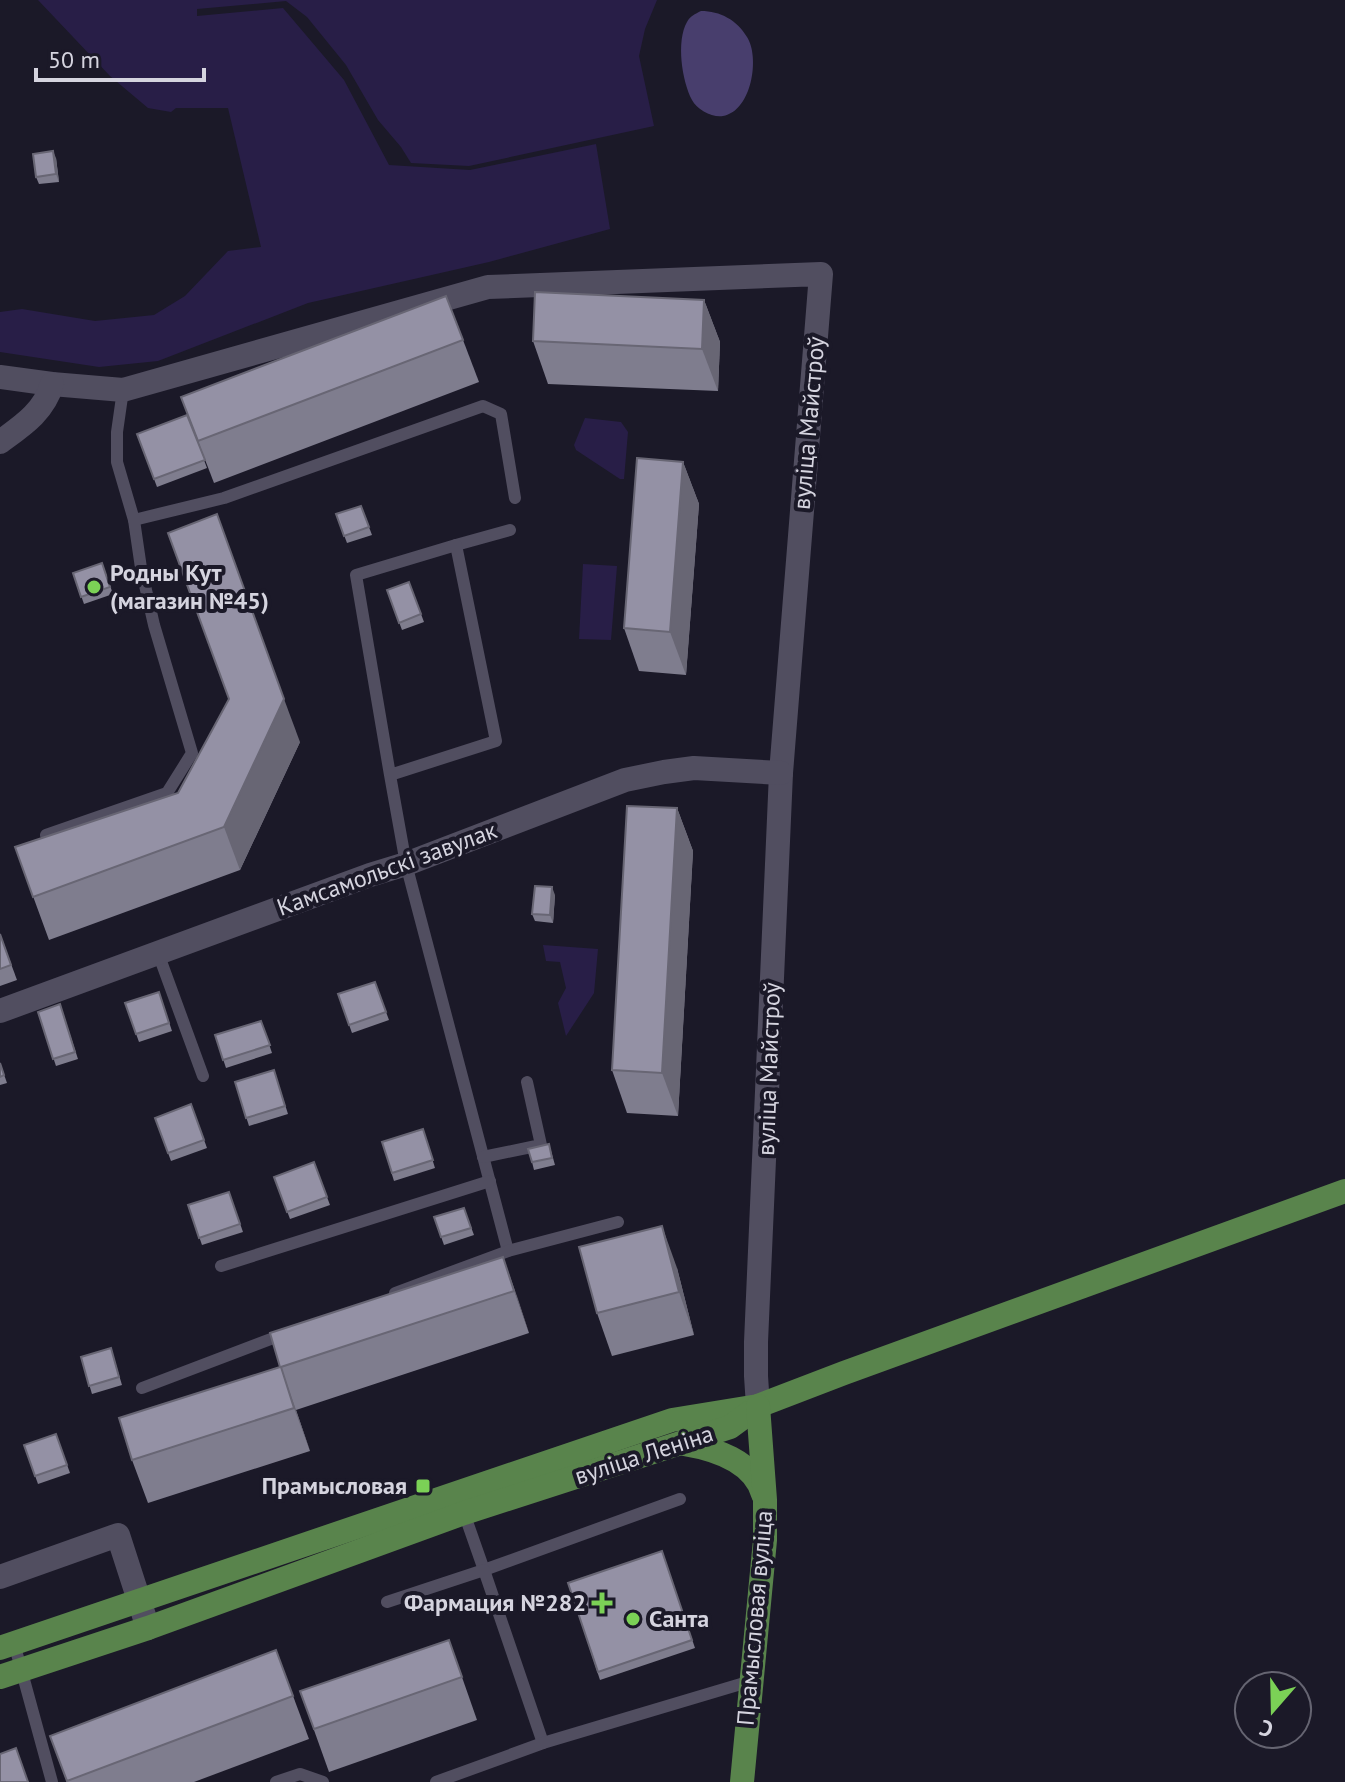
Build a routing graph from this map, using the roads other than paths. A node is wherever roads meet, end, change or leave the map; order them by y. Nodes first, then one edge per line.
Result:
1 (0, 377) edge
2 (52, 384) junction
3 (123, 390) junction
4 (0, 442) edge
5 (515, 498) dead end
6 (134, 520) junction
7 (510, 530) dead end
8 (456, 545) junction
9 (781, 773) junction
10 (390, 775) junction
11 (46, 835) edge
12 (406, 864) junction
13 (158, 953) junction
14 (0, 1011) edge
15 (203, 1076) dead end
16 (527, 1082) dead end
17 (483, 1157) junction
18 (490, 1181) junction
19 (1345, 1191) edge
20 (618, 1222) dead end
21 (508, 1251) junction
22 (221, 1266) dead end
23 (378, 1299) edge
24 (292, 1331) edge
25 (142, 1388) dead end
26 (758, 1406) junction
27 (681, 1444) junction
28 (680, 1499) dead end
29 (765, 1500) junction
30 (461, 1503) junction
31 (484, 1570) junction
32 (0, 1577) edge
33 (140, 1600) junction
34 (387, 1602) dead end
35 (148, 1628) junction
36 (7, 1645) edge
37 (10, 1674) edge
38 (751, 1681) junction
39 (543, 1743) junction
40 (52, 1782) edge
41 (276, 1782) edge
42 (323, 1782) edge
43 (436, 1782) edge
44 (742, 1782) edge

1 - 2 street, вуліца Майстроў
2 - 3 street, вуліца Майстроў
2 - 4 street
3 - 6 lane
3 - 9 street, вуліца Майстроў
5 - 6 lane
6 - 11 lane
7 - 8 lane
8 - 10 lane
8 - 10 lane
9 - 12 street, Камсамольскі завулак
9 - 26 street, вуліца Майстроў
10 - 12 lane
12 - 13 street, Камсамольскі завулак
12 - 17 lane
13 - 14 street, Камсамольскі завулак
13 - 15 lane
16 - 17 lane
17 - 18 lane
18 - 21 lane
18 - 22 lane
19 - 26 main road
20 - 21 lane
21 - 23 lane
24 - 25 lane
26 - 27 main road, вуліца Леніна
26 - 29 main road, Прамысловая вуліца
26 - 30 main road, вуліца Леніна
27 - 29 main road
27 - 30 main road, вуліца Леніна
28 - 31 lane
29 - 38 main road, Прамысловая вуліца
30 - 31 lane
30 - 33 main road, вуліца Леніна
30 - 35 main road, вуліца Леніна
31 - 34 lane
31 - 39 lane
32 - 33 street
33 - 35 street
33 - 36 main road, вуліца Леніна
35 - 37 main road, вуліца Леніна
36 - 37 lane
37 - 40 lane
38 - 39 lane
38 - 44 main road, Прамысловая вуліца
39 - 43 lane
41 - 42 lane

